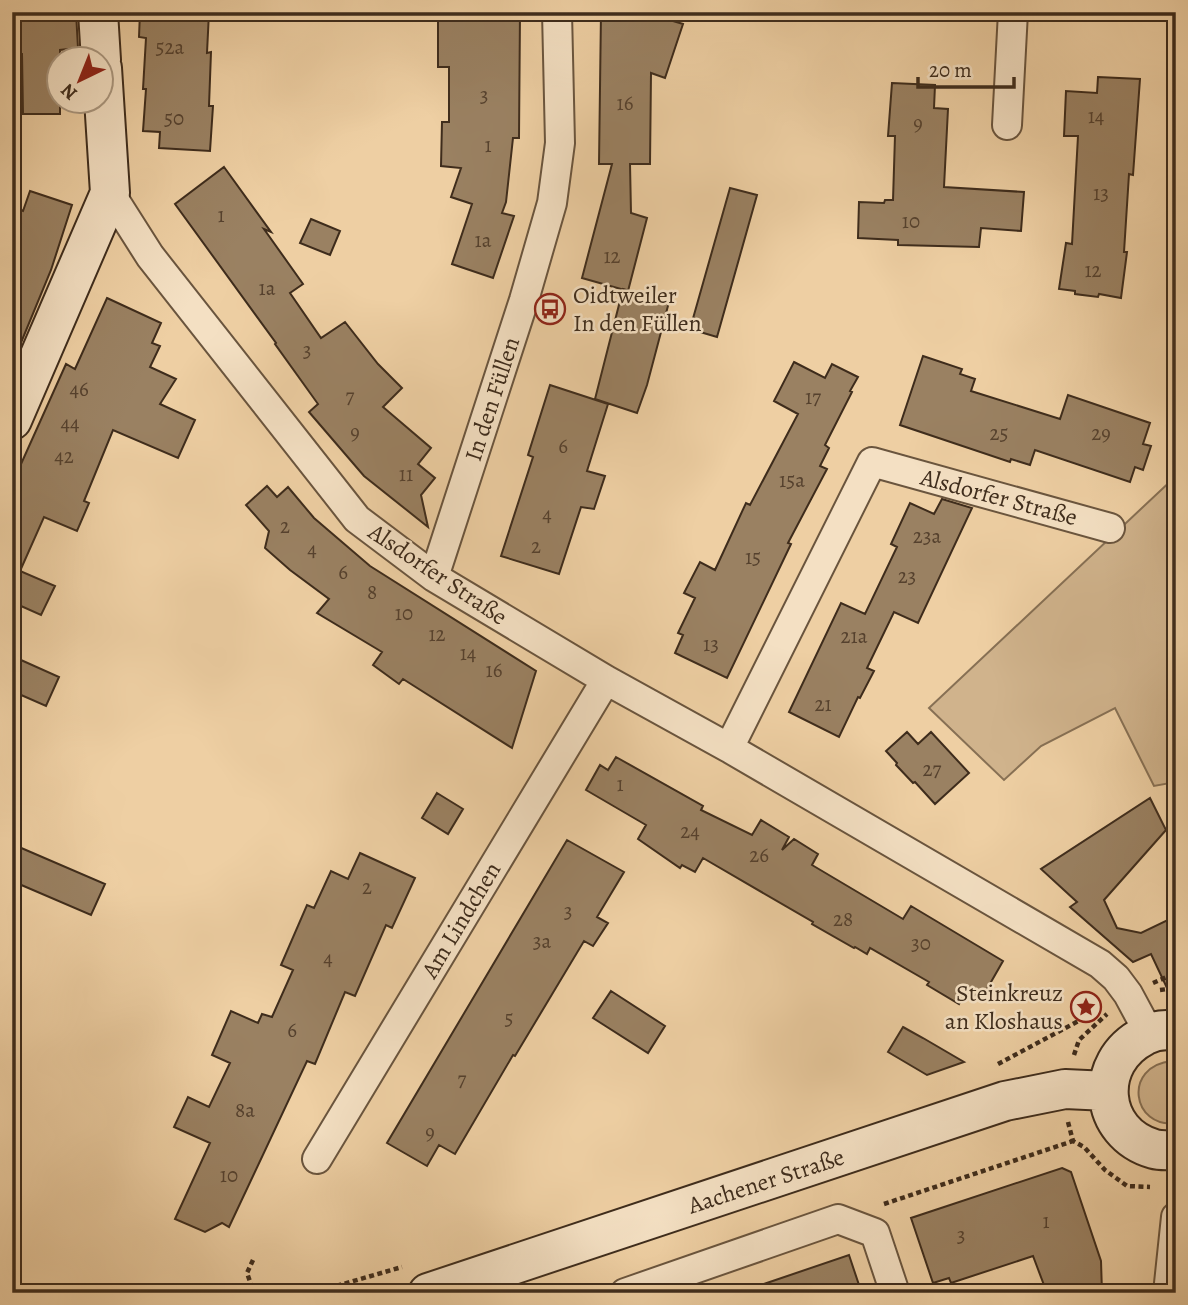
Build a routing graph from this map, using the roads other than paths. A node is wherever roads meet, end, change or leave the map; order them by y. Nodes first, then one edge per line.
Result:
1 (97, 12) edge
2 (557, 12) edge
3 (1013, 12) edge
4 (100, 46) edge
5 (105, 116) edge
6 (1007, 125) dead end
7 (110, 192) junction
8 (12, 420) edge
9 (1110, 528) dead end
10 (434, 577) junction
11 (606, 680) junction
12 (729, 748) junction
13 (1163, 1032) edge
14 (1108, 1091) junction
15 (1176, 1150) edge
16 (317, 1159) dead end
17 (1176, 1217) edge
18 (428, 1293) edge
19 (625, 1293) edge
20 (895, 1293) edge
21 (1168, 1293) edge

1 - 4 main road
2 - 10 street, In den Füllen
3 - 6 street
5 - 7 main road
7 - 8 main road
7 - 10 street, Alsdorfer Straße
9 - 12 street, Alsdorfer Straße
10 - 11 street, Alsdorfer Straße
11 - 12 street, Alsdorfer Straße
11 - 16 street, Am Lindchen
12 - 13 street, Alsdorfer Straße
13 - 14 main road
14 - 15 main road
14 - 18 main road, Aachener Straße
17 - 21 street
19 - 20 street

